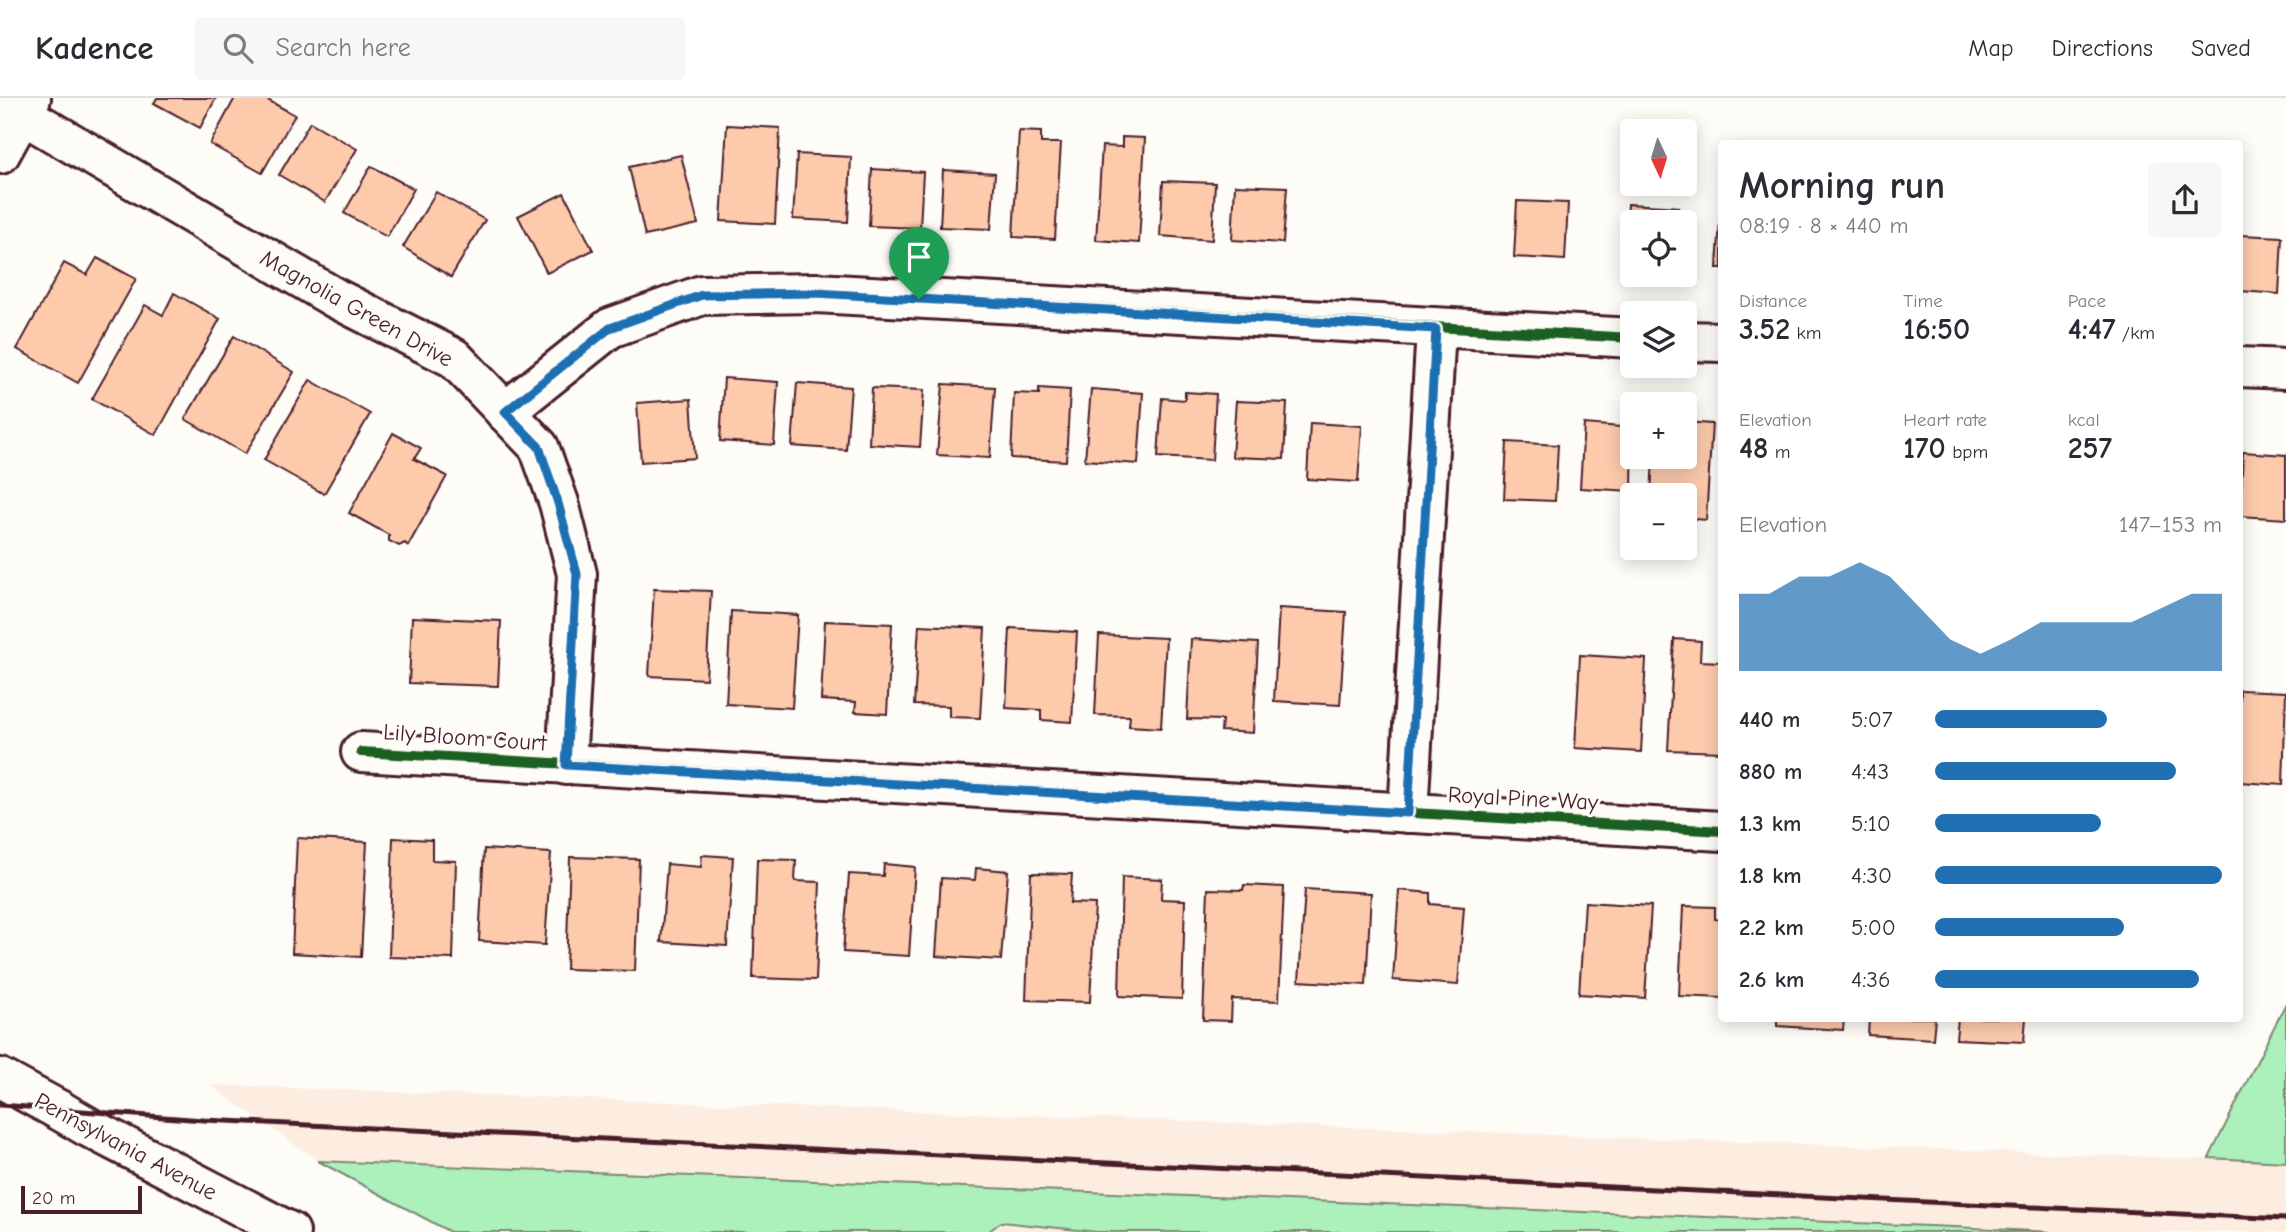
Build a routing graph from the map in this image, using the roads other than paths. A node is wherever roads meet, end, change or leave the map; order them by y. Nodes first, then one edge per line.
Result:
1 (18, 108) edge
2 (0, 154) edge
3 (1436, 329) junction
4 (1620, 337) edge
5 (1697, 341) edge
6 (1718, 342) edge
7 (2243, 367) edge
8 (2286, 369) edge
9 (505, 412) junction
10 (361, 752) dead end
11 (566, 765) junction
12 (1408, 813) junction
13 (1718, 831) edge
14 (0, 1079) edge
15 (290, 1232) edge

1 - 2 street
1 - 9 street, Magnolia Green Drive
3 - 4 street
3 - 9 street
3 - 12 street
5 - 6 street
7 - 8 street
9 - 11 street, Magnolia Green Drive
10 - 11 street, Lily Bloom Court
11 - 12 street, Royal Pine Way
12 - 13 street, Royal Pine Way
14 - 15 street, Pennsylvania Avenue

